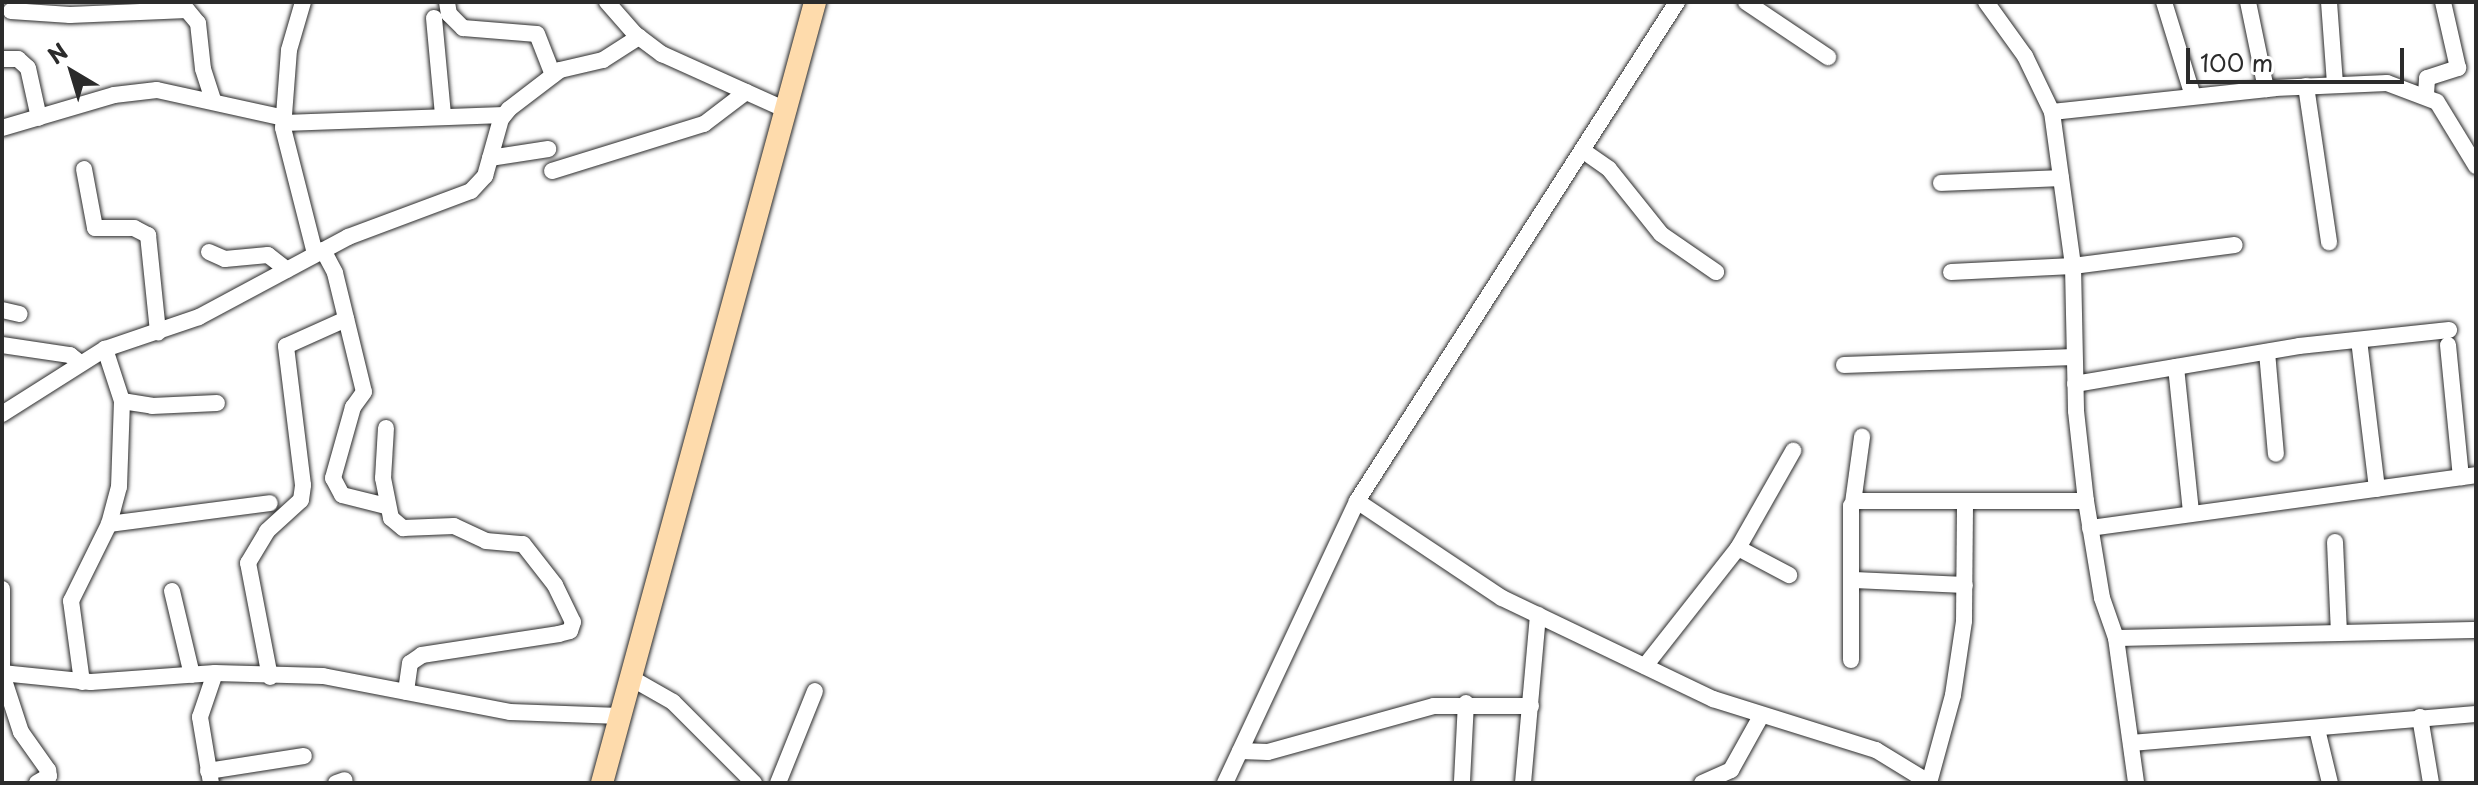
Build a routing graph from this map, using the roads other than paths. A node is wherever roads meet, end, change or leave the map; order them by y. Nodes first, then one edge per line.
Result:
1 (303, 2) edge
2 (447, 2) edge
3 (607, 2) edge
4 (815, 2) edge
5 (1677, 2) edge
6 (1746, 2) edge
7 (1986, 2) edge
8 (2164, 2) edge
9 (2248, 2) edge
10 (2443, 2) edge
11 (174, 5) edge
12 (2327, 5) edge
13 (11, 11) dead end
14 (434, 18) dead end
15 (639, 37) junction
16 (1828, 57) dead end
17 (2, 59) edge
18 (553, 75) junction
19 (2335, 84) junction
20 (2306, 86) junction
21 (2266, 89) junction
22 (746, 92) junction
23 (2426, 94) junction
24 (2193, 96) junction
25 (213, 99) junction
26 (788, 111) junction
27 (2052, 112) junction
28 (443, 115) junction
29 (504, 115) junction
30 (39, 118) junction
31 (284, 120) junction
32 (2, 128) edge
33 (548, 149) dead end
34 (1582, 150) junction
35 (490, 158) junction
36 (2476, 166) edge
37 (84, 169) dead end
38 (552, 171) dead end
39 (2061, 178) junction
40 (1941, 183) dead end
41 (2329, 242) dead end
42 (2235, 245) dead end
43 (209, 252) dead end
44 (319, 252) junction
45 (2073, 266) junction
46 (287, 270) junction
47 (1716, 272) dead end
48 (1951, 272) dead end
49 (2, 310) edge
50 (20, 314) dead end
51 (346, 319) junction
52 (158, 332) junction
53 (2359, 340) junction
54 (2, 345) edge
55 (105, 349) junction
56 (2267, 352) junction
57 (2074, 357) junction
58 (79, 362) junction
59 (1844, 365) dead end
60 (2176, 367) junction
61 (2075, 384) junction
62 (122, 401) junction
63 (217, 403) dead end
64 (2, 414) edge
65 (386, 428) dead end
66 (1862, 437) dead end
67 (1793, 451) dead end
68 (2276, 454) dead end
69 (2468, 476) edge
70 (2377, 489) junction
71 (1357, 501) junction
72 (2086, 501) junction
73 (270, 503) dead end
74 (1853, 503) junction
75 (1965, 505) junction
76 (386, 506) junction
77 (2191, 513) junction
78 (109, 524) junction
79 (2090, 528) junction
80 (2335, 542) dead end
81 (1738, 548) junction
82 (1789, 575) dead end
83 (1854, 580) junction
84 (1965, 585) junction
85 (2, 589) edge
86 (172, 591) dead end
87 (1538, 615) junction
88 (2476, 630) edge
89 (2339, 633) junction
90 (2116, 638) junction
91 (1851, 660) dead end
92 (1645, 666) junction
93 (2, 671) edge
94 (215, 673) junction
95 (192, 675) junction
96 (270, 677) junction
97 (631, 678) junction
98 (82, 682) junction
99 (815, 691) dead end
100 (406, 692) junction
101 (1466, 703) junction
102 (1531, 706) junction
103 (2476, 714) edge
104 (620, 716) junction
105 (1761, 716) junction
106 (2420, 717) junction
107 (2317, 729) junction
108 (2131, 743) junction
109 (1240, 751) junction
110 (304, 756) dead end
111 (210, 777) edge
112 (1462, 781) dead end
113 (37, 783) edge
114 (602, 783) edge
115 (754, 783) edge
116 (778, 783) edge
117 (1225, 783) edge
118 (1523, 783) edge
119 (1702, 783) edge
120 (1930, 783) edge
121 (2136, 783) edge
122 (2330, 783) edge
123 (2431, 783) edge

1 - 31 street
2 - 18 street
3 - 15 street
4 - 26 main road
5 - 34 street
6 - 16 street
7 - 27 street
8 - 24 street
9 - 21 street
10 - 23 street
11 - 13 street
11 - 25 street
12 - 19 street
14 - 28 street
15 - 18 street
15 - 22 street
17 - 30 street
18 - 29 street
19 - 20 street
19 - 23 street
20 - 21 street
20 - 41 street
21 - 24 street
22 - 26 street
22 - 38 street
23 - 36 street
24 - 27 street
25 - 30 street
25 - 31 street
26 - 97 main road
27 - 39 street
28 - 29 street
28 - 31 street
29 - 35 street
30 - 32 street
31 - 44 street
33 - 35 street
34 - 47 street
34 - 71 street
35 - 44 street
37 - 52 street
39 - 40 street
39 - 45 street
42 - 45 street
43 - 46 street
44 - 46 street
44 - 51 street
45 - 48 street
45 - 57 street
46 - 52 street
49 - 50 street
51 - 76 street
51 - 96 street
52 - 55 street
53 - 56 street
53 - 69 street
53 - 70 street
54 - 58 street
55 - 58 street
55 - 62 street
56 - 60 street
56 - 68 street
57 - 59 street
57 - 61 street
58 - 64 street
60 - 61 street
60 - 77 street
61 - 72 street
62 - 63 street
62 - 78 street
65 - 76 street
66 - 74 street
67 - 81 street
69 - 70 street
70 - 77 street
71 - 87 street
71 - 109 street
72 - 75 street
72 - 79 street
73 - 78 street
74 - 75 street
74 - 83 street
75 - 84 street
76 - 100 street
77 - 79 street
78 - 98 street
79 - 90 street
80 - 89 street
81 - 82 street
81 - 92 street
83 - 84 street
83 - 91 street
84 - 120 street
85 - 93 street
86 - 95 street
87 - 92 street
87 - 102 street
88 - 89 street
89 - 90 street
90 - 108 street
92 - 105 street
93 - 98 street
93 - 113 street
94 - 95 street
94 - 96 street
94 - 111 street
95 - 98 street
96 - 100 street
97 - 104 main road
97 - 115 street
99 - 116 street
100 - 104 street
101 - 102 street
101 - 109 street
101 - 112 street
102 - 118 street
103 - 106 street
104 - 114 main road
105 - 119 street
105 - 120 street
106 - 107 street
106 - 123 street
107 - 108 street
107 - 122 street
108 - 121 street
109 - 117 street
110 - 111 street

